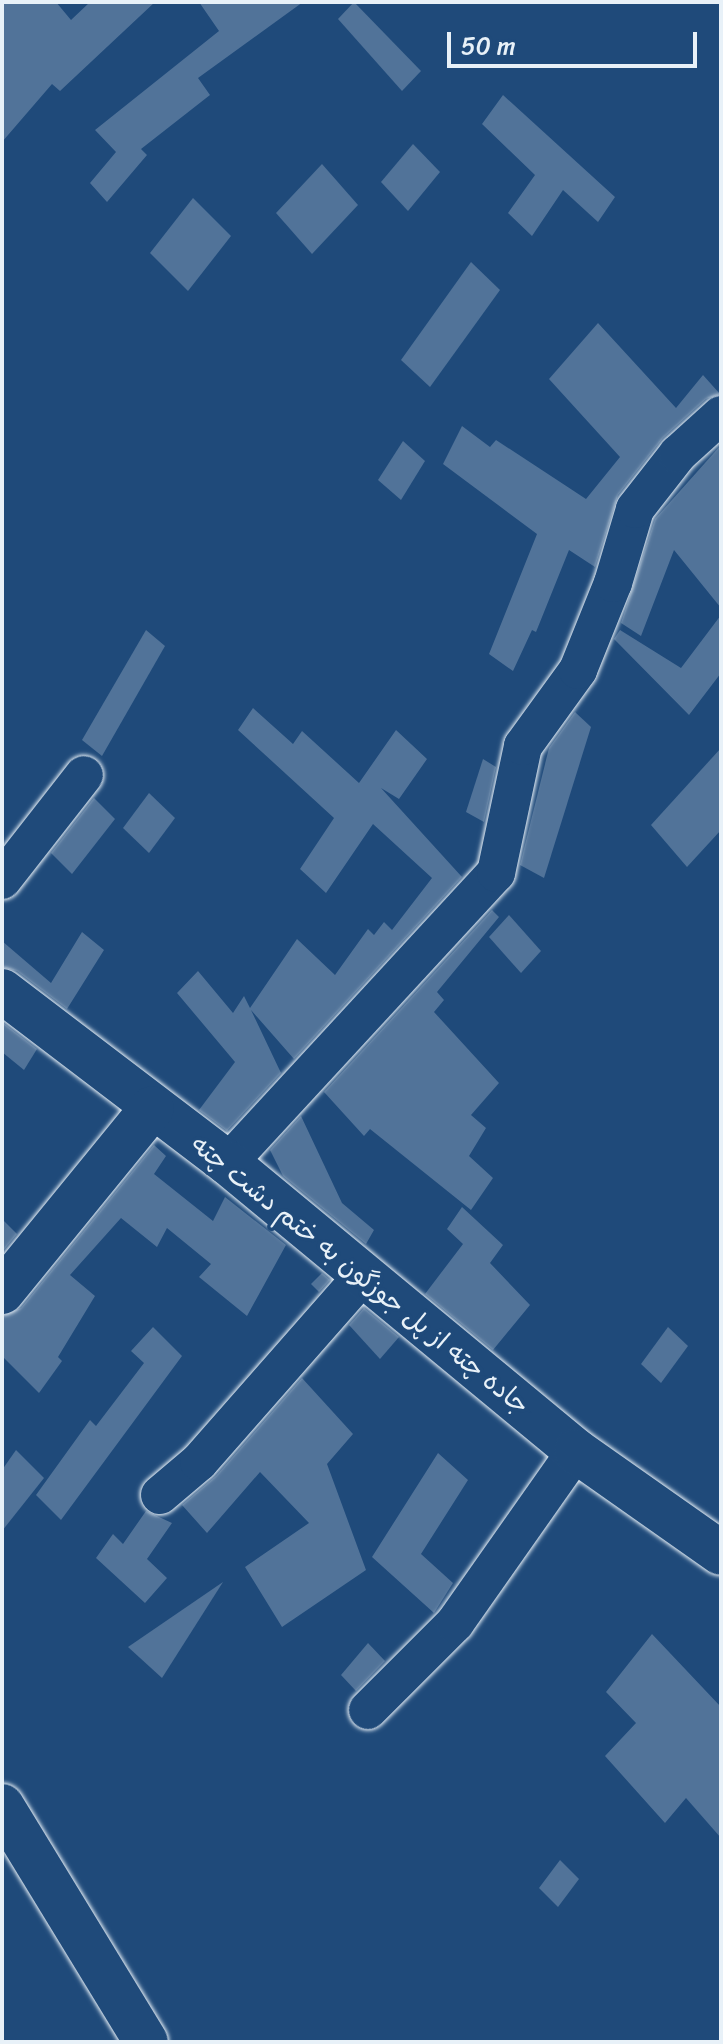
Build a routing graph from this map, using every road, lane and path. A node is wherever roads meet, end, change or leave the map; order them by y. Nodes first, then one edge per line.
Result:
1 (721, 415) edge
2 (84, 775) dead end
3 (2, 880) edge
4 (2, 991) edge
5 (152, 1108) junction
6 (228, 1163) junction
7 (363, 1275) junction
8 (2, 1292) edge
9 (576, 1451) junction
10 (160, 1495) dead end
11 (721, 1553) edge
12 (368, 1710) dead end
13 (2, 1806) edge
14 (146, 2042) edge

1 - 6 street
2 - 3 street
4 - 5 street, جاده چته از پل جوزگون به ختم دشت چته
5 - 6 street, جاده چته از پل جوزگون به ختم دشت چته
5 - 8 street
6 - 7 street, جاده چته از پل جوزگون به ختم دشت چته
7 - 9 street, جاده چته از پل جوزگون به ختم دشت چته
7 - 10 street
9 - 11 street, جاده چته از پل جوزگون به ختم دشت چته
9 - 12 street
13 - 14 street

